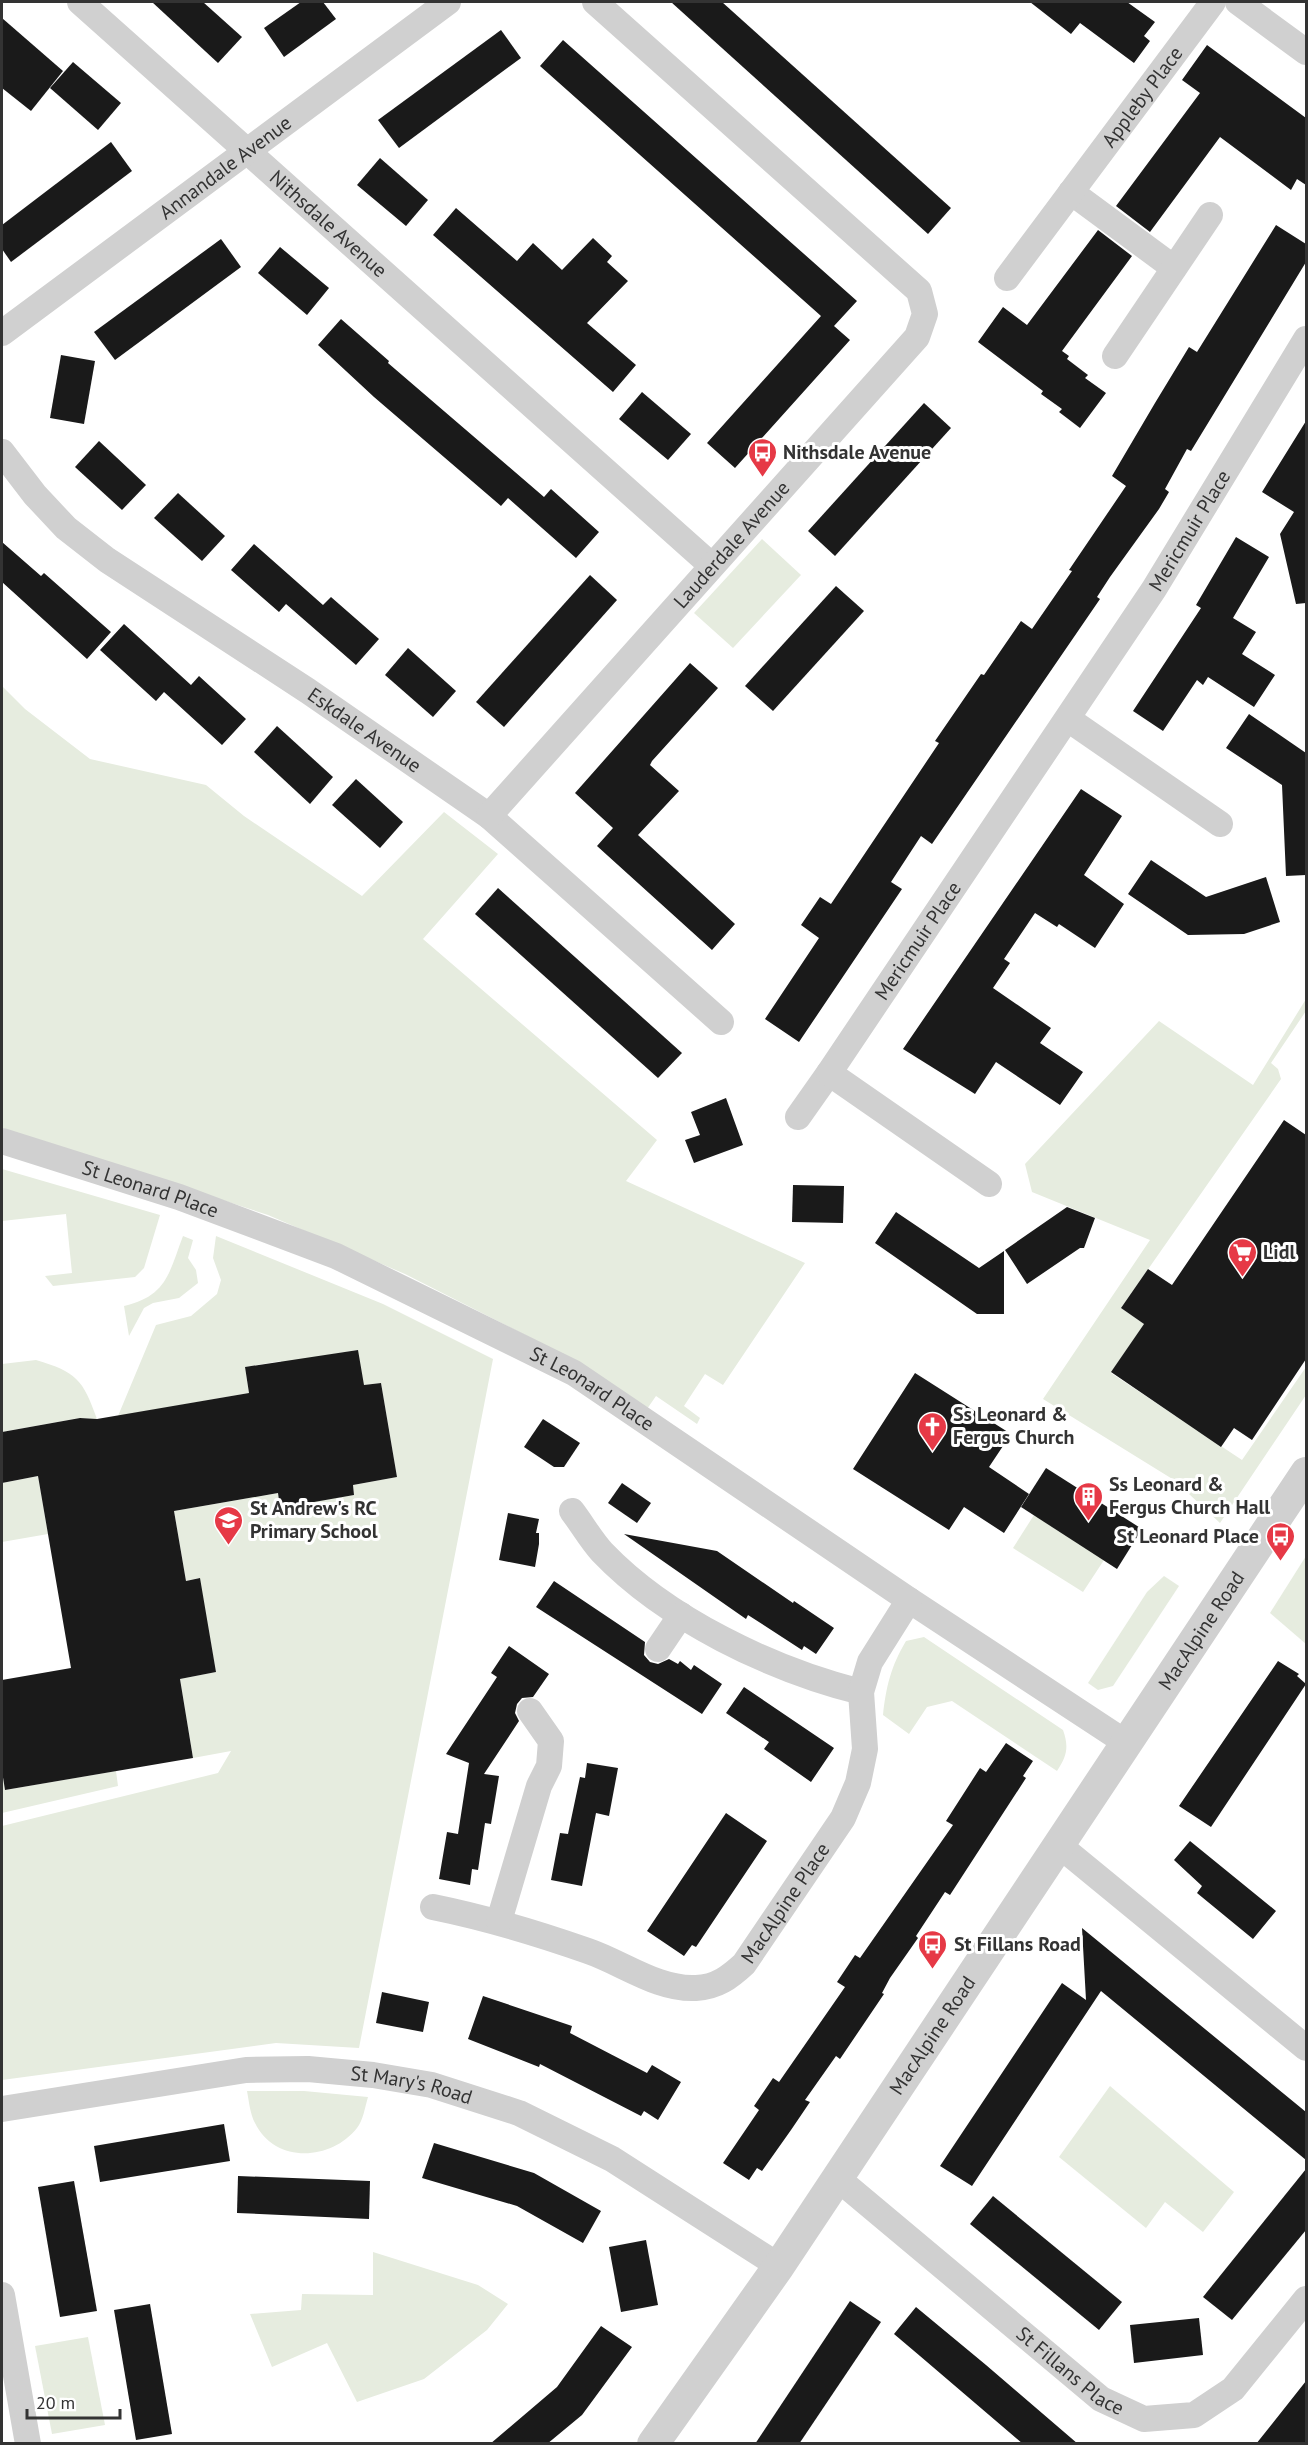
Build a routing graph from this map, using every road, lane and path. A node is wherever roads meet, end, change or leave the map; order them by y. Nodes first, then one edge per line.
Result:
1 (80, 2) edge
2 (448, 2) edge
3 (595, 2) edge
4 (1213, 2) edge
5 (1238, 2) edge
6 (1306, 52) edge
7 (248, 152) junction
8 (1071, 192) junction
9 (1210, 215) dead end
10 (1174, 268) junction
11 (1007, 278) dead end
12 (2, 333) edge
13 (1306, 339) edge
14 (1114, 356) dead end
15 (2, 452) edge
16 (711, 565) junction
17 (1068, 719) junction
18 (489, 816) junction
19 (1220, 824) dead end
20 (721, 1022) dead end
21 (829, 1073) junction
22 (798, 1117) dead end
23 (2, 1141) edge
24 (989, 1184) dead end
25 (1306, 1473) edge
26 (572, 1511) dead end
27 (909, 1600) junction
28 (681, 1615) junction
29 (658, 1649) dead end
30 (861, 1692) junction
31 (530, 1711) dead end
32 (1128, 1744) junction
33 (1060, 1846) junction
34 (433, 1908) dead end
35 (499, 1921) junction
36 (1304, 2042) edge
37 (2, 2109) edge
38 (837, 2178) junction
39 (779, 2266) junction
40 (2, 2295) edge
41 (1306, 2299) edge
42 (28, 2444) edge
43 (653, 2444) edge

1 - 7 street, Nithsdale Avenue
2 - 7 street, Annandale Avenue
3 - 16 street, Lauderdale Avenue
4 - 8 street, Appleby Place
5 - 6 street
7 - 12 street, Annandale Avenue
7 - 16 street, Nithsdale Avenue
8 - 10 street
8 - 11 street, Appleby Place
9 - 10 street
10 - 14 street
13 - 17 street, Mericmuir Place
15 - 18 street, Eskdale Avenue
16 - 18 street, Lauderdale Avenue
17 - 19 street
17 - 21 street, Mericmuir Place
18 - 20 street, Eskdale Avenue
21 - 22 street, Mericmuir Place
21 - 24 street
23 - 27 street, St Leonard Place
25 - 32 street, MacAlpine Road
26 - 28 street
27 - 30 street, MacAlpine Place
27 - 32 street, St Leonard Place
28 - 29 street
28 - 30 street
30 - 35 street, MacAlpine Place
31 - 35 street
32 - 33 street, MacAlpine Road
33 - 36 street
33 - 38 street, MacAlpine Road
34 - 35 street, MacAlpine Place
37 - 39 street, St Mary's Road
38 - 39 street, MacAlpine Road
38 - 41 street, St Fillans Place
39 - 43 street, MacAlpine Road
40 - 42 street

